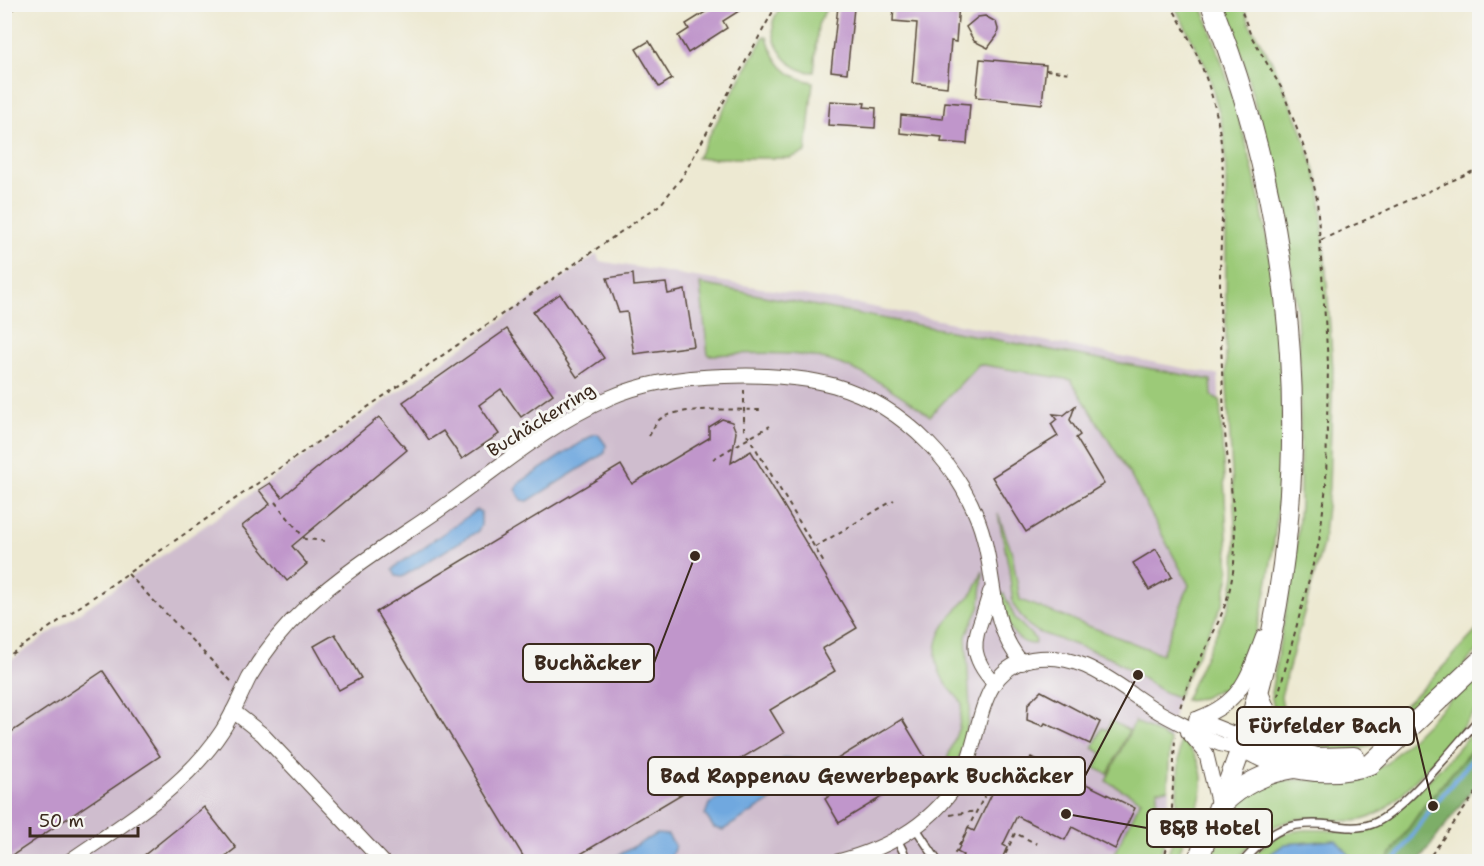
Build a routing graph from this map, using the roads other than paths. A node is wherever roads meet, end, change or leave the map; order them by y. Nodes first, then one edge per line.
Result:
1 (1211, 4) edge
2 (992, 587) junction
3 (1276, 604) junction
4 (1479, 661) edge
5 (1022, 663) junction
6 (994, 683) junction
7 (1258, 692) junction
8 (233, 711) junction
9 (1199, 718) junction
10 (1479, 718) edge
11 (1176, 721) junction
12 (1242, 746) junction
13 (1372, 754) junction
14 (1295, 768) junction
15 (1219, 807) junction
16 (915, 827) junction
17 (897, 839) junction
18 (68, 861) edge
19 (383, 861) edge
20 (836, 861) edge
21 (901, 861) edge
22 (938, 861) edge
23 (1197, 861) edge
24 (1243, 861) edge

1 - 3 main road
2 - 5 street, Buchäckerring
2 - 6 street, Buchäckerring
2 - 8 street, Buchäckerring
3 - 7 main road
3 - 9 street
4 - 13 main road
5 - 6 street
5 - 11 street
6 - 16 street
7 - 12 main road
7 - 13 main road
8 - 18 street, Buchäckerring
8 - 19 street
9 - 11 street
9 - 12 street
10 - 24 lane
11 - 12 street
11 - 15 street
12 - 13 main road
12 - 14 main road
12 - 15 main road
13 - 14 main road
14 - 15 main road
15 - 23 main road
16 - 17 street
16 - 22 lane
17 - 20 street
17 - 21 lane

